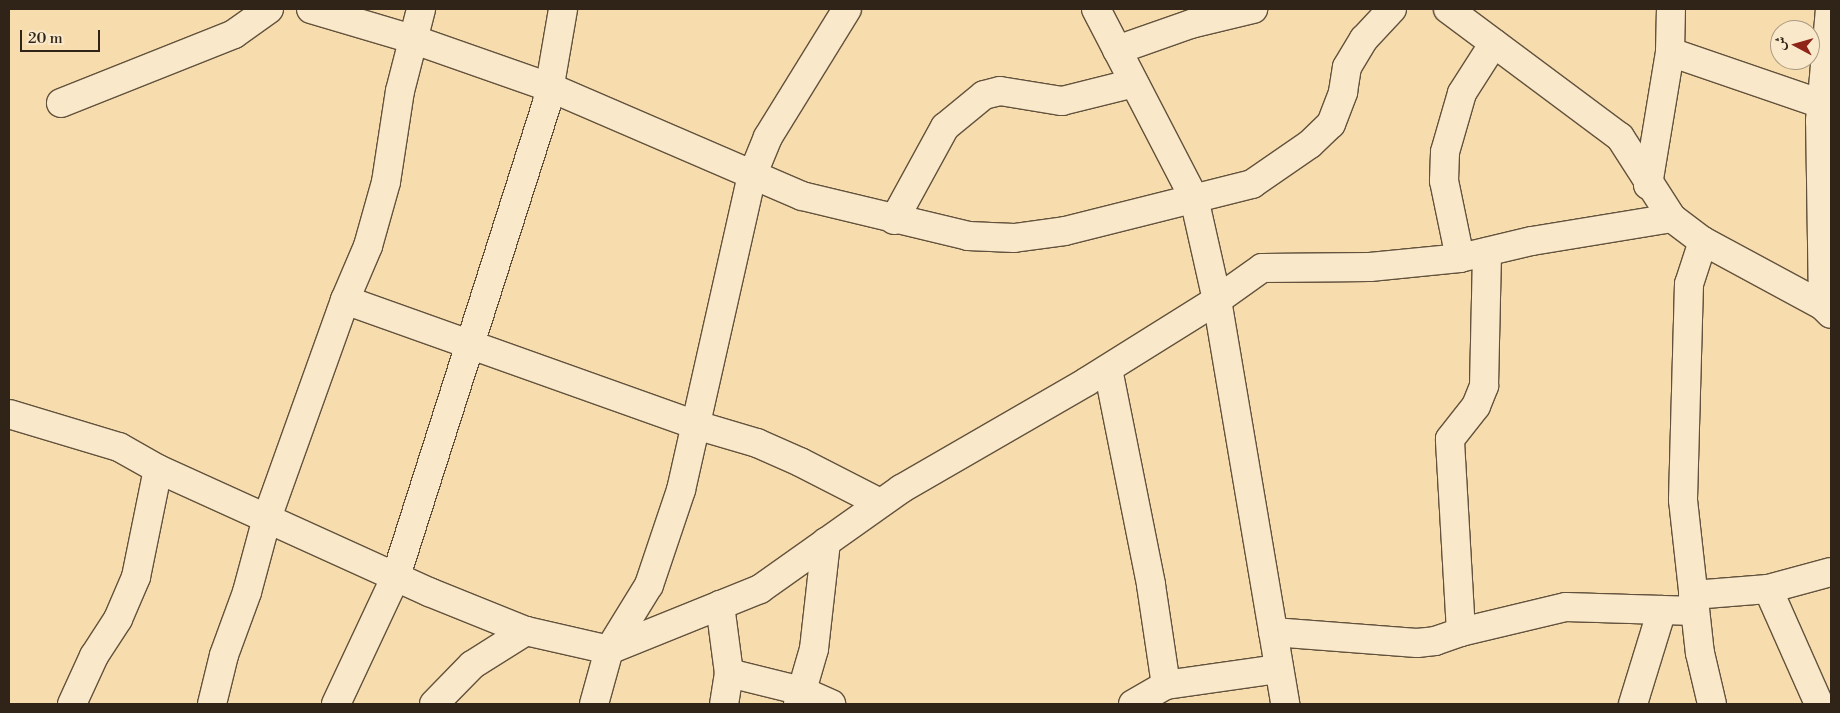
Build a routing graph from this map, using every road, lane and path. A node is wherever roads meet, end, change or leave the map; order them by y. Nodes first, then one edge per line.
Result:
1 (268, 9) edge
2 (311, 9) edge
3 (421, 9) edge
4 (563, 9) edge
5 (847, 9) edge
6 (1096, 9) edge
7 (1254, 9) edge
8 (1392, 9) edge
9 (1448, 9) edge
10 (1672, 9) edge
11 (1830, 9) edge
12 (412, 39) junction
13 (1494, 42) junction
14 (1117, 50) junction
15 (1670, 52) junction
16 (1134, 83) junction
17 (549, 87) junction
18 (61, 103) dead end
19 (1824, 116) edge
20 (752, 176) junction
21 (1648, 185) junction
22 (1194, 198) junction
23 (1672, 218) junction
24 (894, 220) junction
25 (1703, 241) junction
26 (1487, 252) junction
27 (1460, 258) junction
28 (345, 300) junction
29 (1218, 300) junction
30 (1827, 310) edge
31 (468, 345) junction
32 (1108, 369) junction
33 (9, 414) edge
34 (696, 425) junction
35 (158, 469) junction
36 (880, 504) junction
37 (267, 518) junction
38 (826, 542) junction
39 (1831, 572) edge
40 (396, 576) junction
41 (1768, 589) junction
42 (1694, 603) junction
43 (720, 605) junction
44 (1662, 610) junction
45 (526, 631) junction
46 (1273, 632) junction
47 (1461, 632) junction
48 (609, 650) junction
49 (1280, 669) junction
50 (728, 673) junction
51 (1151, 696) edge
52 (800, 698) edge
53 (72, 704) edge
54 (212, 704) edge
55 (336, 704) edge
56 (434, 704) edge
57 (594, 704) edge
58 (724, 704) edge
59 (831, 704) edge
60 (1285, 704) edge
61 (1633, 704) edge
62 (1712, 704) edge
63 (1819, 704) edge

1 - 18 street
2 - 12 street
3 - 12 street
4 - 17 street
5 - 20 street
6 - 14 street
7 - 14 street
8 - 22 street
9 - 13 street
10 - 15 street
11 - 19 street
12 - 17 street
12 - 28 street
13 - 21 street
13 - 27 street
14 - 16 street
15 - 19 street
15 - 21 street
16 - 22 street
16 - 24 street
17 - 20 street
17 - 31 street
19 - 30 street
20 - 24 street
20 - 34 street
21 - 23 street
22 - 24 street
22 - 29 street
23 - 25 street
23 - 26 street
25 - 30 street
25 - 42 street
26 - 27 street
26 - 47 street
27 - 29 street
28 - 31 street
28 - 37 street
29 - 32 street
29 - 46 street
31 - 34 street
31 - 40 street
32 - 36 street
32 - 51 street
33 - 35 street
34 - 36 street
34 - 48 street
35 - 37 street
35 - 53 street
36 - 38 street
37 - 40 street
37 - 54 street
38 - 43 street
38 - 52 street
39 - 41 street
40 - 45 street
40 - 55 street
41 - 42 street
41 - 63 street
42 - 44 street
42 - 62 street
43 - 48 street
43 - 50 street
44 - 47 street
44 - 61 street
45 - 48 street
45 - 56 street
46 - 47 street
46 - 49 street
48 - 57 street
49 - 51 street
49 - 60 street
50 - 52 street
50 - 58 street
52 - 59 street

